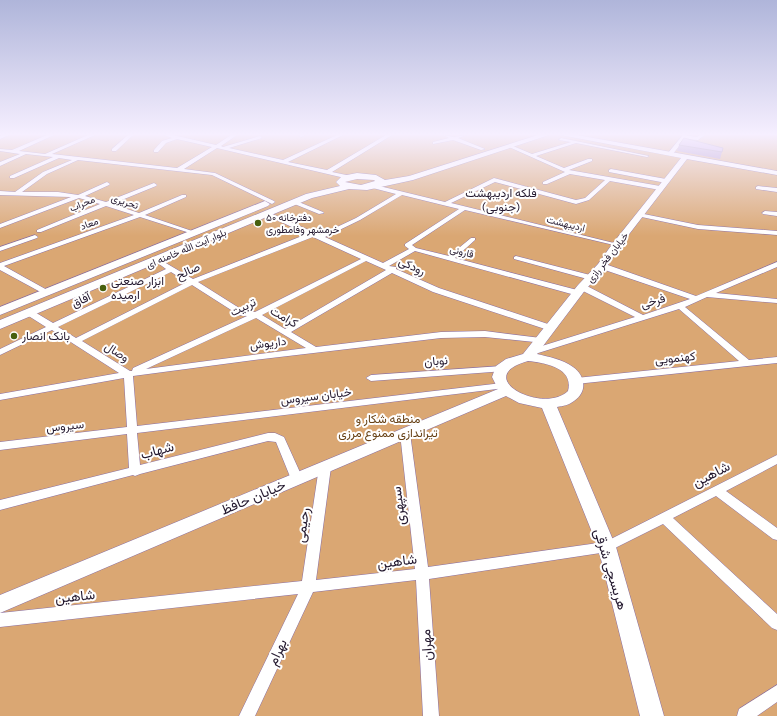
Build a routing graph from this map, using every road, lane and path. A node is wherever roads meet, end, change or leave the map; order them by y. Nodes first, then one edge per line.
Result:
1 (33, 168) edge
2 (54, 168) edge
3 (163, 168) edge
4 (180, 168) edge
5 (312, 168) edge
6 (334, 168) edge
7 (418, 168) edge
8 (442, 168) edge
9 (560, 168) edge
10 (572, 168) edge
11 (676, 168) edge
12 (755, 168) edge
13 (177, 170) junction
14 (566, 171) junction
15 (611, 171) dead end
16 (328, 172) junction
17 (777, 172) edge
18 (12, 178) dead end
19 (609, 179) junction
20 (348, 181) junction
21 (373, 182) junction
22 (545, 183) dead end
23 (107, 184) dead end
24 (154, 185) dead end
25 (663, 185) junction
26 (758, 188) dead end
27 (777, 190) edge
28 (0, 193) edge
29 (17, 193) junction
30 (401, 193) junction
31 (79, 196) junction
32 (184, 196) dead end
33 (272, 202) junction
34 (294, 202) junction
35 (106, 204) junction
36 (445, 204) junction
37 (464, 208) junction
38 (321, 213) dead end
39 (765, 213) dead end
40 (268, 214) junction
41 (777, 214) edge
42 (140, 215) junction
43 (639, 215) junction
44 (0, 226) edge
45 (195, 233) junction
46 (777, 233) edge
47 (318, 236) junction
48 (209, 238) junction
49 (473, 239) dead end
50 (616, 245) junction
51 (0, 249) edge
52 (414, 249) junction
53 (367, 258) junction
54 (516, 258) dead end
55 (450, 259) junction
56 (157, 260) junction
57 (777, 264) edge
58 (385, 265) junction
59 (0, 266) edge
60 (602, 266) junction
61 (172, 269) junction
62 (393, 269) junction
63 (591, 278) junction
64 (192, 282) junction
65 (580, 290) junction
66 (46, 293) junction
67 (708, 295) junction
68 (697, 299) junction
69 (777, 301) edge
70 (680, 306) junction
71 (0, 311) edge
72 (30, 313) junction
73 (256, 315) junction
74 (641, 317) junction
75 (0, 325) edge
76 (52, 327) junction
77 (551, 328) junction
78 (285, 332) junction
79 (76, 341) junction
80 (541, 341) junction
81 (315, 350) junction
82 (0, 352) edge
83 (530, 354) junction
84 (777, 360) edge
85 (747, 363) junction
86 (502, 369) junction
87 (128, 374) junction
88 (372, 378) dead end
89 (576, 381) junction
90 (504, 388) junction
91 (0, 397) edge
92 (548, 404) junction
93 (132, 431) junction
94 (405, 433) junction
95 (0, 446) edge
96 (777, 458) edge
97 (325, 467) junction
98 (135, 472) junction
99 (297, 479) junction
100 (716, 490) junction
101 (0, 505) edge
102 (664, 517) junction
103 (777, 535) edge
104 (607, 546) junction
105 (422, 574) junction
106 (308, 587) junction
107 (0, 604) edge
108 (0, 620) edge
109 (777, 623) edge
110 (777, 693) edge
111 (746, 715) dead end
112 (247, 716) edge
113 (431, 716) edge
114 (652, 716) edge

1 - 18 street
2 - 29 street
3 - 13 street
4 - 13 street
5 - 16 street
6 - 16 street
7 - 21 main road
8 - 21 main road
9 - 14 street
10 - 14 street
11 - 25 main road, خیابان فخر رازی
12 - 17 main road
13 - 33 street
14 - 19 street
14 - 22 street
15 - 25 street
16 - 20 street
19 - 25 street
19 - 36 street
20 - 21 main road
20 - 33 main road, بلوار آیت الله خامنه ای
20 - 34 main road, بلوار آیت الله خامنه ای
21 - 30 street, اردیبهشت
23 - 31 street
24 - 35 street, محراب
25 - 43 main road, خیابان فخر رازی
26 - 27 street
28 - 29 street, تحریری
29 - 31 street, تحریری
30 - 36 street, اردیبهشت
30 - 47 street, صالح
31 - 35 street, تحریری
31 - 44 street
32 - 42 street, معاد
33 - 45 main road, بلوار آیت الله خامنه ای
34 - 38 street
34 - 40 main road, بلوار آیت الله خامنه ای
35 - 42 street, تحریری
35 - 51 street, محراب
36 - 37 street, اردیبهشت
37 - 50 street, اردیبهشت
37 - 52 street
39 - 41 street
40 - 47 street, رودکی
40 - 48 main road, بلوار آیت الله خامنه ای
42 - 45 street, تحریری
42 - 59 street, معاد
43 - 46 street
43 - 50 main road, خیابان فخر رازی
45 - 48 main road
45 - 66 main road, بلوار آیت الله خامنه ای
47 - 53 street, رودکی
47 - 64 street, صالح
48 - 56 main road, بلوار آیت الله خامنه ای
49 - 55 street
50 - 60 main road, خیابان فخر رازی
52 - 55 street, قارونی
52 - 58 street
53 - 58 street, رودکی
53 - 73 street, تربیت
54 - 63 street
55 - 65 street, قارونی
56 - 61 street, کرامت
56 - 72 main road, بلوار آیت الله خامنه ای
57 - 67 street, فرخی
58 - 62 street, رودکی
59 - 66 street
60 - 63 main road, خیابان فخر رازی
60 - 68 street
61 - 64 street, کرامت
61 - 76 street, آفاق
62 - 77 street, رودکی
62 - 78 street
63 - 65 main road, خیابان فخر رازی
64 - 73 street, کرامت
64 - 79 street, صالح
65 - 74 street, قارونی
65 - 77 main road, خیابان فخر رازی
66 - 71 main road, بلوار آیت الله خامنه ای
67 - 68 street, فرخی
67 - 69 street
68 - 70 street, فرخی
70 - 74 street, فرخی
70 - 85 street
72 - 75 main road, بلوار آیت الله خامنه ای
72 - 76 street, وصال
73 - 78 street, کرامت
73 - 87 street, تربیت
74 - 83 street, فرخی
76 - 79 street, وصال
76 - 82 street, آفاق
77 - 80 main road, خیابان فخر رازی
78 - 81 street, کرامت
79 - 87 street, وصال
80 - 81 street, داریوش
80 - 83 main road, خیابان فخر رازی
81 - 87 street, داریوش
83 - 86 main road
83 - 89 main road
84 - 85 street, کهنمویی
85 - 89 street, کهنمویی
86 - 88 street, نوبان
86 - 90 main road
87 - 91 street, داریوش
87 - 93 street, وصال
89 - 92 main road
90 - 92 main road
90 - 93 street, خیابان سیروس
90 - 94 main road, خیابان حافظ
92 - 104 main road, هریسچی شرقی
93 - 95 street, سیروس
93 - 98 street, وصال
94 - 97 main road, خیابان حافظ
94 - 105 street, سپهری
96 - 100 street, شاهین
97 - 99 main road, خیابان حافظ
97 - 106 street, رحیمی
98 - 99 street, شهاب
98 - 101 street, شهاب
99 - 107 main road, خیابان حافظ
100 - 102 street, شاهین
100 - 103 street
102 - 104 street, شاهین
102 - 109 street
104 - 105 street, شاهین
104 - 114 main road, هریسچی شرقی
105 - 106 street, شاهین
105 - 113 street, مهران
106 - 108 street, شاهین
106 - 112 street, بهرام
110 - 111 street

